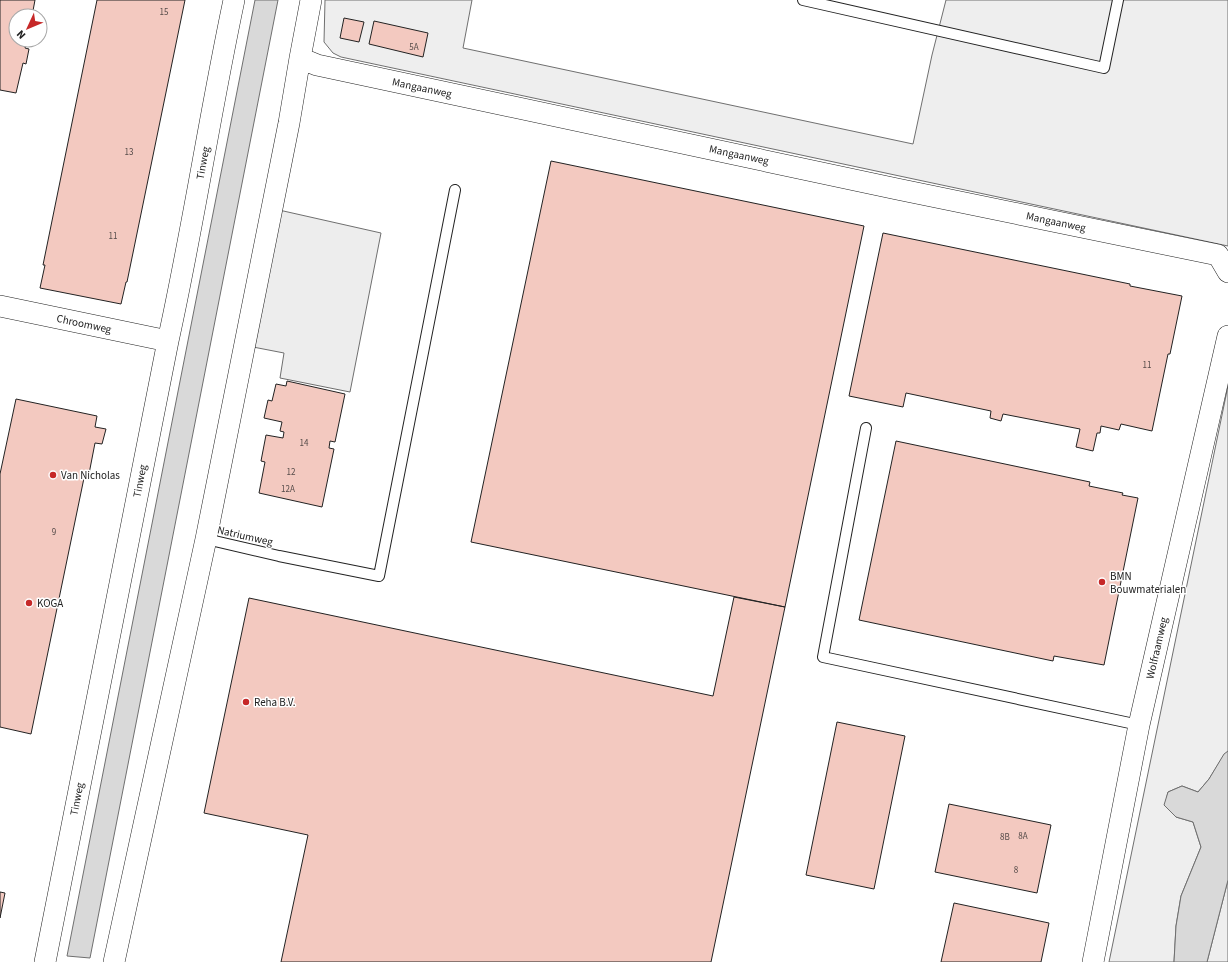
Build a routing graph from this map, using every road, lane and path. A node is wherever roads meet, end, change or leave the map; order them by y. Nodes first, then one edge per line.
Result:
1 (234, 0) edge
2 (311, 0) edge
3 (803, 0) edge
4 (1118, 0) edge
5 (300, 58) junction
6 (455, 190) dead end
7 (1228, 272) edge
8 (0, 306) edge
9 (1228, 336) edge
10 (168, 341) junction
11 (866, 428) dead end
12 (206, 539) junction
13 (1139, 725) junction
14 (45, 962) edge
15 (114, 962) edge
16 (1093, 962) edge

1 - 10 street, Tinweg
2 - 5 street
3 - 4 lane
5 - 7 street, Mangaanweg
5 - 12 street
6 - 12 lane, Natriumweg
8 - 10 street, Chroomweg
9 - 13 street, Wolfraamweg
10 - 14 street, Tinweg
11 - 13 lane
12 - 15 street
13 - 16 street, Wolfraamweg

